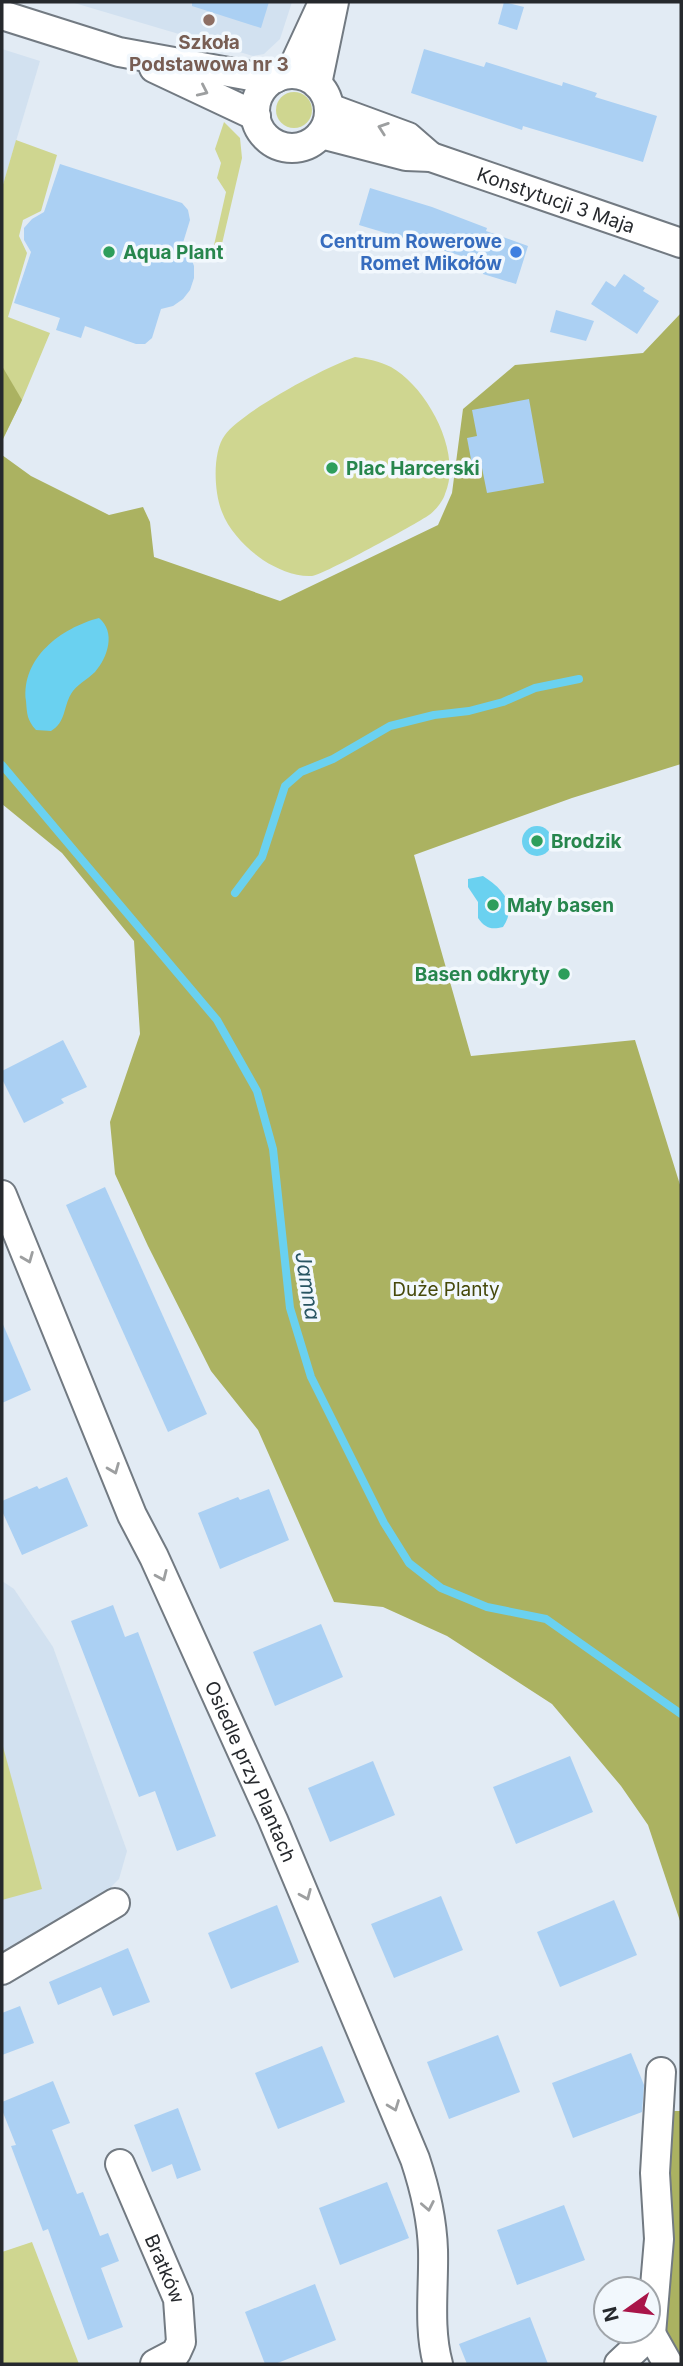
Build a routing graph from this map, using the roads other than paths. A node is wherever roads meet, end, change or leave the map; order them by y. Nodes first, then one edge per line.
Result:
1 (324, 2) edge
2 (334, 2) edge
3 (11, 18) edge
4 (119, 52) junction
5 (283, 76) junction
6 (322, 109) junction
7 (256, 116) junction
8 (681, 243) edge
9 (2, 1195) edge
10 (115, 1903) dead end
11 (2, 1970) edge
12 (661, 2072) dead end
13 (120, 2164) dead end
14 (656, 2275) edge
15 (639, 2345) edge
16 (658, 2345) edge
17 (155, 2364) edge
18 (438, 2364) edge
19 (619, 2364) edge
20 (668, 2364) edge

1 - 5 street
2 - 6 street
3 - 4 street
4 - 5 street
4 -> 7 street
5 - 6 street
5 - 7 street
6 - 7 street
6 - 8 street, Konstytucji 3 Maja
9 -> 18 street, Osiedle przy Plantach
10 - 11 street
12 - 14 street
13 - 17 street, Bratków
15 - 19 street
16 - 20 street

